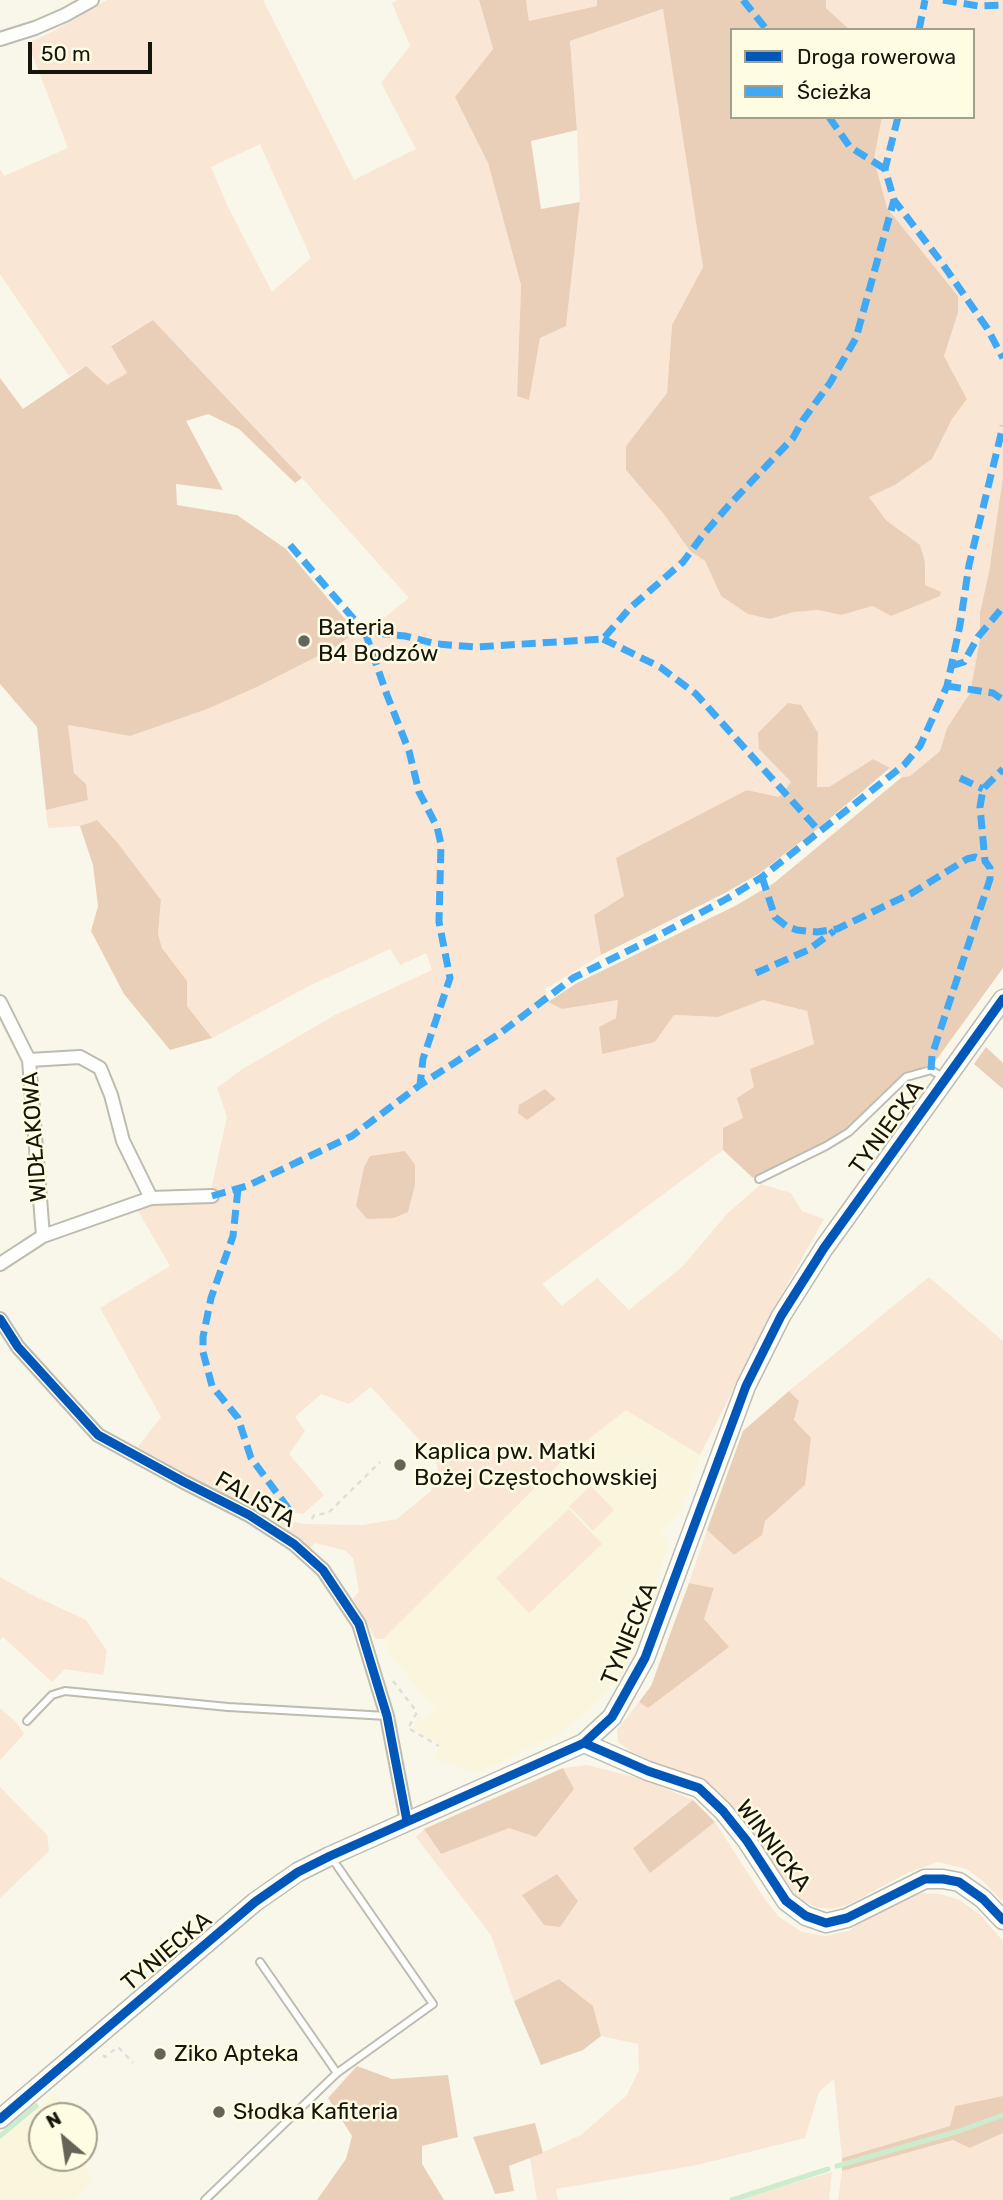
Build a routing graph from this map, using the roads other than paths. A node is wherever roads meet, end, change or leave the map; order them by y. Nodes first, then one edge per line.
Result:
1 (92, 0) edge
2 (0, 39) edge
3 (1003, 999) edge
4 (0, 1002) edge
5 (29, 1060) junction
6 (946, 1079) junction
7 (759, 1180) dead end
8 (212, 1196) dead end
9 (151, 1198) junction
10 (43, 1237) junction
11 (0, 1264) edge
12 (0, 1319) edge
13 (387, 1716) junction
14 (27, 1721) dead end
15 (584, 1743) junction
16 (407, 1821) junction
17 (330, 1856) junction
18 (1003, 1920) edge
19 (260, 1962) dead end
20 (337, 2073) junction
21 (0, 2119) edge
22 (205, 2200) edge

1 - 2 street
3 - 6 street, TYNIECKA
4 - 5 street, WIDŁAKOWA
5 - 9 street
5 - 10 street, WIDŁAKOWA
6 - 7 lane
6 - 15 street, TYNIECKA
8 - 9 street
9 - 10 street
10 - 11 street
12 - 13 street, FALISTA
13 - 14 lane
13 - 16 street, FALISTA
15 - 16 street, TYNIECKA
15 - 18 street, WINNICKA
16 - 17 street, TYNIECKA
17 - 20 lane
17 - 21 street, TYNIECKA
19 - 20 lane
20 - 22 lane

